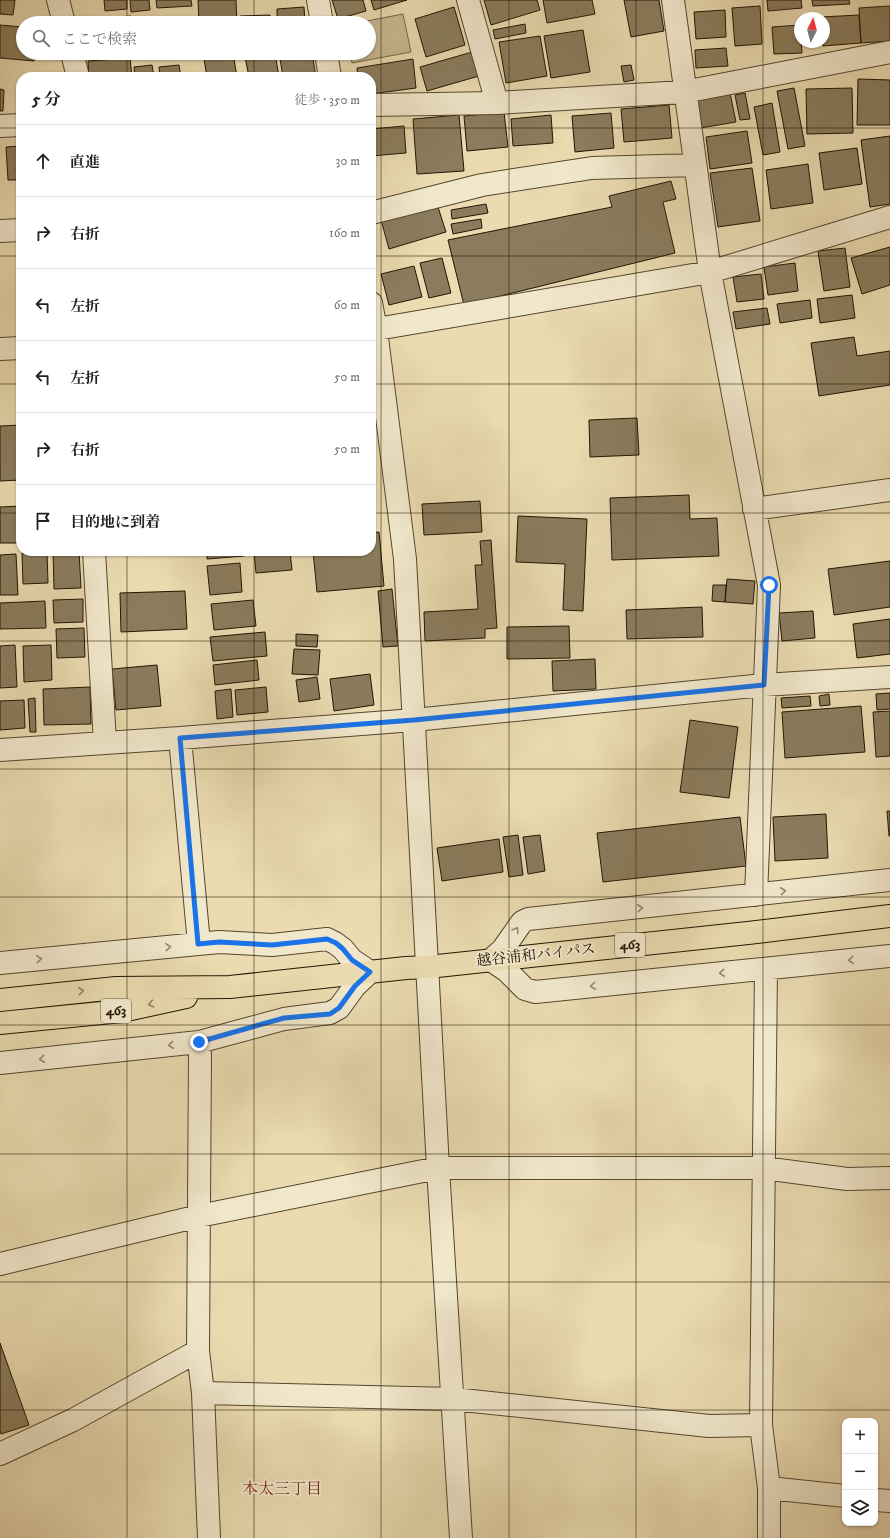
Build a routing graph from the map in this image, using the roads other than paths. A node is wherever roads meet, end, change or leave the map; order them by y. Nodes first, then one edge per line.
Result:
1 (58, 0) edge
2 (318, 0) edge
3 (468, 0) edge
4 (672, 0) edge
5 (62, 16) edge
6 (321, 16) edge
7 (890, 52) edge
8 (74, 60) edge
9 (327, 60) edge
10 (77, 72) edge
11 (329, 72) edge
12 (684, 92) junction
13 (497, 103) junction
14 (376, 105) edge
15 (16, 125) edge
16 (0, 126) edge
17 (695, 166) junction
18 (376, 212) edge
19 (890, 217) edge
20 (16, 230) edge
21 (0, 231) edge
22 (710, 272) junction
23 (376, 329) edge
24 (16, 348) edge
25 (0, 349) edge
26 (376, 352) edge
27 (890, 490) edge
28 (754, 509) junction
29 (94, 556) edge
30 (890, 676) edge
31 (764, 685) junction
32 (414, 720) junction
33 (180, 738) junction
34 (106, 743) junction
35 (0, 750) edge
36 (890, 880) edge
37 (756, 895) junction
38 (890, 916) edge
39 (198, 944) junction
40 (890, 956) edge
41 (491, 960) junction
42 (0, 963) edge
43 (428, 967) junction
44 (766, 969) junction
45 (370, 972) junction
46 (230, 987) junction
47 (0, 1000) edge
48 (0, 1023) edge
49 (199, 1042) junction
50 (0, 1063) edge
51 (438, 1168) junction
52 (763, 1168) junction
53 (890, 1178) edge
54 (199, 1216) junction
55 (0, 1264) edge
56 (198, 1351) junction
57 (203, 1393) junction
58 (453, 1399) junction
59 (761, 1425) junction
60 (0, 1454) edge
61 (769, 1488) junction
62 (842, 1496) edge
63 (878, 1500) edge
64 (890, 1501) edge
65 (209, 1538) edge
66 (461, 1538) edge
67 (769, 1538) edge

1 - 5 street
2 - 6 street
3 - 13 street
4 - 12 street
7 - 12 street
8 - 10 street
9 - 11 street
12 - 13 street
12 - 17 street
13 - 14 street
15 - 16 street
17 - 18 street
17 - 22 street
19 - 22 street
20 - 21 street
22 - 23 street
22 - 28 street
24 - 25 street
26 - 32 street
27 - 28 street
28 - 31 street
29 - 34 street
30 - 31 street
31 - 32 street
31 - 37 street
32 - 33 street
32 - 43 street
33 - 34 street
33 - 39 street
34 - 35 street
37 -> 36 street
41 -> 37 street
38 - 41 highway, 越谷浦和バイパス / 463
42 -> 39 street
39 - 45 street
40 -> 44 street
41 - 43 highway, 越谷浦和バイパス / 463
44 -> 41 street
43 - 45 highway, 越谷浦和バイパス / 463
43 - 51 street
44 - 52 street
45 - 46 highway, 越谷浦和バイパス / 463
45 - 49 street
47 -> 46 highway, 越谷浦和バイパス / 463
46 -> 48 highway, 越谷浦和バイパス / 463
49 -> 50 street
49 - 54 street
51 - 52 street
51 - 54 street
51 - 58 street
52 - 53 street
52 - 59 street
54 - 55 street
54 - 56 street
56 - 57 street
56 - 60 street
57 - 58 street
57 - 65 street
58 - 59 street
58 - 66 street
59 - 61 street
61 - 62 street
61 - 67 street
63 - 64 street

